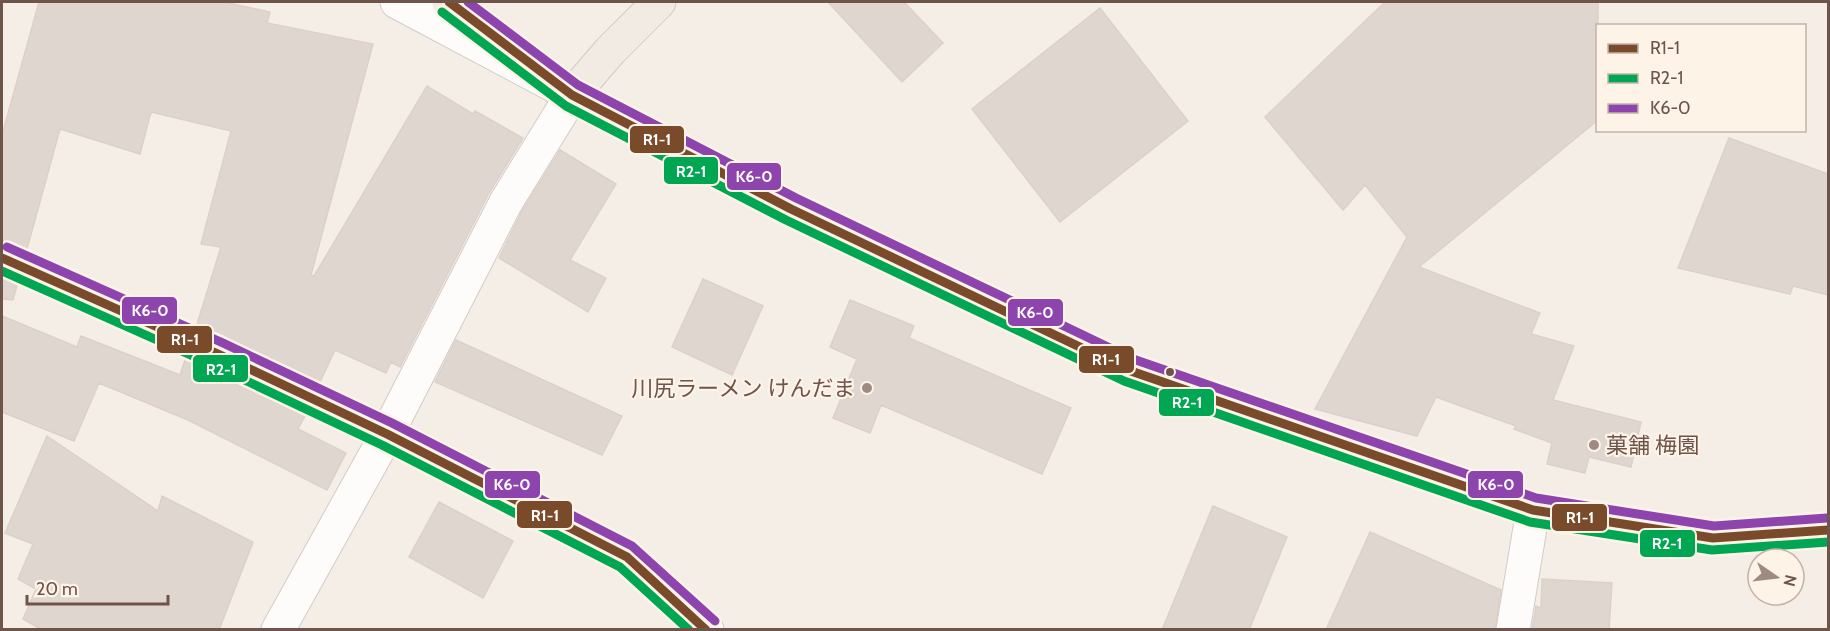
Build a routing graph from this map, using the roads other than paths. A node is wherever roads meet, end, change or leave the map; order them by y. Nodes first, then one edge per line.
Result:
1 (397, 2) edge
2 (449, 2) edge
3 (659, 2) edge
4 (572, 95) junction
5 (2, 258) edge
6 (387, 434) junction
7 (1533, 510) junction
8 (1828, 530) edge
9 (278, 630) edge
10 (707, 630) edge
11 (1513, 630) edge

1 - 4 street
2 - 4 main road
3 - 4 main road
4 - 6 street
4 - 7 main road
5 - 6 street
6 - 9 street
6 - 10 street
7 - 8 main road
7 - 11 street

